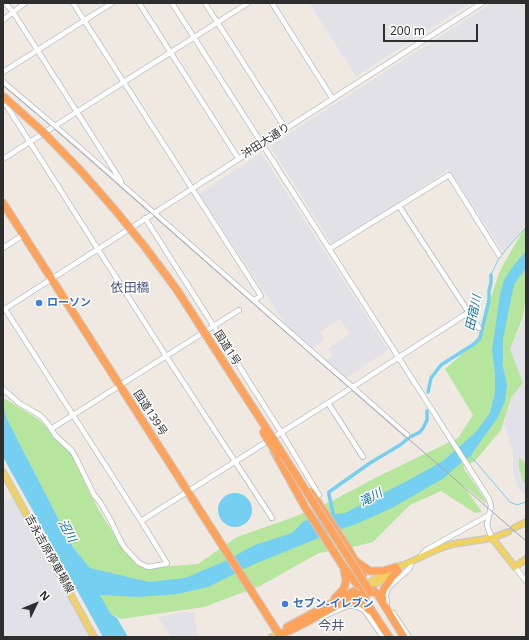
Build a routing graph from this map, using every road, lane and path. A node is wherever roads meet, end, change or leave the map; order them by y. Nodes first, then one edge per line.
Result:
1 (6, 3) edge
2 (25, 3) edge
3 (73, 3) edge
4 (112, 3) edge
5 (139, 3) edge
6 (172, 3) edge
7 (205, 3) edge
8 (248, 3) edge
9 (272, 3) edge
10 (482, 3) edge
11 (13, 12) junction
12 (3, 20) edge
13 (84, 20) junction
14 (218, 22) junction
15 (194, 38) junction
16 (37, 50) junction
17 (171, 53) junction
18 (3, 72) edge
19 (3, 82) edge
20 (124, 82) junction
21 (3, 96) edge
22 (332, 98) junction
23 (3, 101) edge
24 (77, 112) junction
25 (55, 126) junction
26 (285, 128) junction
27 (30, 142) junction
28 (262, 143) junction
29 (238, 158) junction
30 (3, 159) edge
31 (124, 187) junction
32 (192, 188) junction
33 (3, 203) edge
34 (399, 206) junction
35 (154, 212) junction
36 (145, 218) junction
37 (23, 235) junction
38 (3, 248) edge
39 (98, 248) junction
40 (329, 249) junction
41 (499, 255) dead end
42 (51, 279) junction
43 (254, 300) junction
44 (4, 309) edge
45 (239, 310) dead end
46 (469, 312) junction
47 (214, 326) junction
48 (479, 328) dead end
49 (166, 356) junction
50 (399, 357) junction
51 (119, 386) junction
52 (352, 387) junction
53 (3, 389) edge
54 (328, 403) junction
55 (73, 415) junction
56 (51, 429) junction
57 (281, 432) junction
58 (407, 435) dead end
59 (273, 443) junction
60 (363, 457) dead end
61 (234, 462) junction
62 (3, 472) edge
63 (188, 492) junction
64 (319, 495) dead end
65 (489, 515) junction
66 (272, 518) dead end
67 (141, 521) junction
68 (526, 522) edge
69 (514, 528) dead end
70 (508, 532) dead end
71 (451, 536) junction
72 (492, 538) junction
73 (453, 544) junction
74 (418, 558) junction
75 (354, 559) junction
76 (526, 559) edge
77 (409, 562) junction
78 (343, 566) junction
79 (515, 567) junction
80 (397, 569) junction
81 (526, 581) edge
82 (364, 588) junction
83 (383, 603) junction
84 (327, 608) junction
85 (373, 614) junction
86 (303, 624) junction
87 (280, 635) edge
88 (401, 636) edge
89 (94, 637) edge
90 (272, 637) edge
91 (383, 637) edge
92 (389, 637) edge
93 (394, 637) edge
94 (409, 637) edge

1 - 11 street
2 - 11 street
3 - 13 street
4 - 13 street
5 - 17 street
6 - 15 street
7 - 14 street
8 - 14 street
9 - 22 street
10 - 22 street, 沖田大通り
11 - 12 street
11 - 16 street
13 - 16 street
13 - 20 street
14 - 15 street
14 - 26 street
15 - 17 street
15 - 28 street
16 - 18 street
16 - 24 street
17 - 20 street
17 - 29 street
19 - 25 street
20 - 24 street
20 - 32 street
21 - 59 highway, 国道1号, bridge
22 - 26 street, 沖田大通り
23 - 27 street
23 - 59 highway, 国道1号, bridge
24 - 25 street
24 - 31 street
25 - 27 street
25 - 31 street
26 - 28 street, 沖田大通り
27 - 30 street
27 - 39 street
28 - 29 street, 沖田大通り
28 - 40 street
29 - 32 street, 沖田大通り
31 - 35 street
32 - 35 street, 沖田大通り
32 - 43 street
33 - 37 highway, 国道139号
34 - 40 street
34 - 41 street
34 - 46 street
35 - 36 street, 沖田大通り
35 - 43 street
36 - 39 street, 沖田大通り
36 - 47 street
37 - 38 street
37 - 42 highway, 国道139号
39 - 42 street, 沖田大通り
39 - 49 street
40 - 50 street
42 - 44 street, 沖田大通り
42 - 51 highway, 国道139号
43 - 52 street
44 - 55 street
45 - 47 street
46 - 48 street
46 - 50 street
47 - 49 street
47 - 57 street
49 - 51 street
49 - 61 street
50 - 52 street
50 - 65 street
51 - 55 street
51 - 63 highway, 国道139号
52 - 54 street
52 - 58 street
53 - 56 street
54 - 57 street
54 - 60 street
55 - 56 street
55 - 67 street
56 - 67 street
57 - 61 street
57 - 64 street
59 - 75 highway, bridge
59 - 78 highway, bridge
59 - 88 highway, 国道1号, bridge
59 - 93 highway, 国道1号, bridge
61 - 63 street
61 - 66 street
62 - 89 main road, 吉永吉原停車場線
63 - 67 street
63 - 87 highway, 国道139号
65 - 71 street
65 - 72 street
68 - 69 main road
70 - 72 main road
71 - 73 street
71 - 74 street
72 - 73 main road
72 - 79 main road
73 - 74 main road
74 - 77 main road
75 - 80 highway
75 - 82 highway
76 - 79 main road
77 - 80 main road
77 - 94 street
78 - 82 highway
78 - 84 highway
79 - 81 street
80 - 82 main road
80 - 83 highway
82 - 83 highway
82 - 84 highway
82 - 85 highway
83 - 88 highway
84 - 85 highway
84 - 86 highway
84 - 87 highway
85 - 92 highway
86 - 87 highway
86 - 91 street
87 - 90 main road

